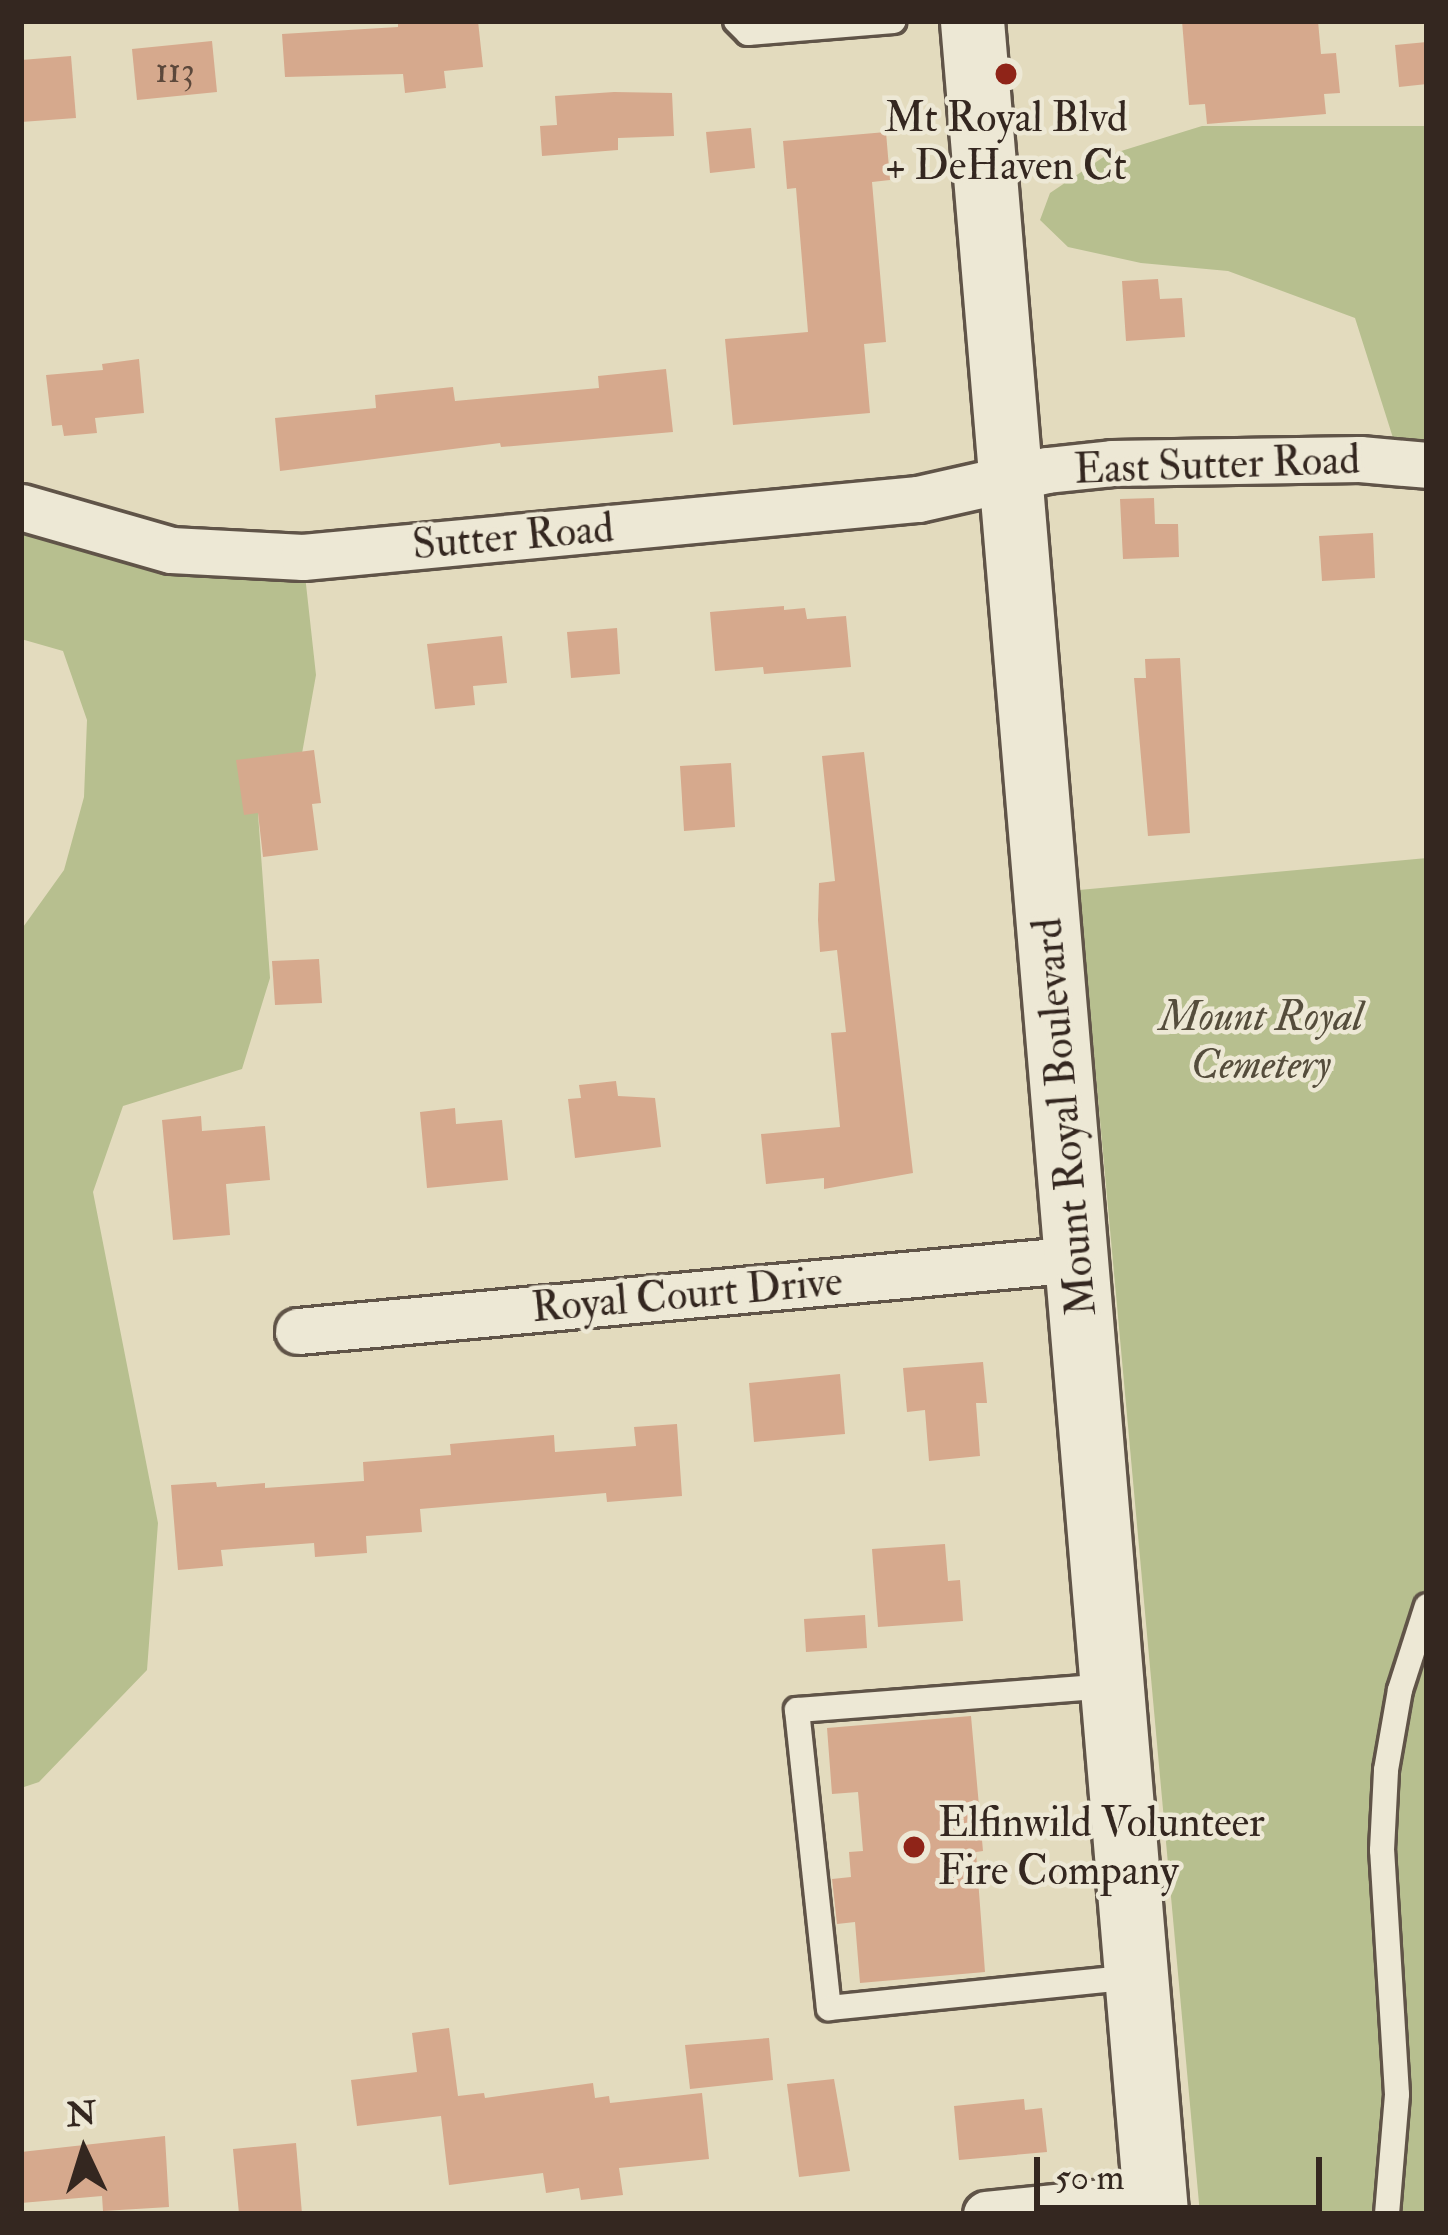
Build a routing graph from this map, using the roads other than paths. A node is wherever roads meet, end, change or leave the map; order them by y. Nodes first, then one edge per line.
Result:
1 (736, 21) edge
2 (894, 21) edge
3 (972, 21) edge
4 (1427, 465) edge
5 (1008, 482) junction
6 (21, 507) edge
7 (1077, 1259) junction
8 (298, 1330) dead end
9 (1427, 1606) edge
10 (1112, 1685) junction
11 (1135, 1977) junction
12 (1155, 2205) edge
13 (986, 2214) edge
14 (1388, 2214) edge

1 - 2 lane
3 - 5 main road, Mount Royal Boulevard
4 - 5 street, East Sutter Road
5 - 6 street, Sutter Road
5 - 7 main road, Mount Royal Boulevard
7 - 8 street, Royal Court Drive
7 - 10 main road, Mount Royal Boulevard
9 - 14 lane
10 - 11 main road, Mount Royal Boulevard
10 - 11 lane
11 - 12 main road, Mount Royal Boulevard
12 - 13 street

